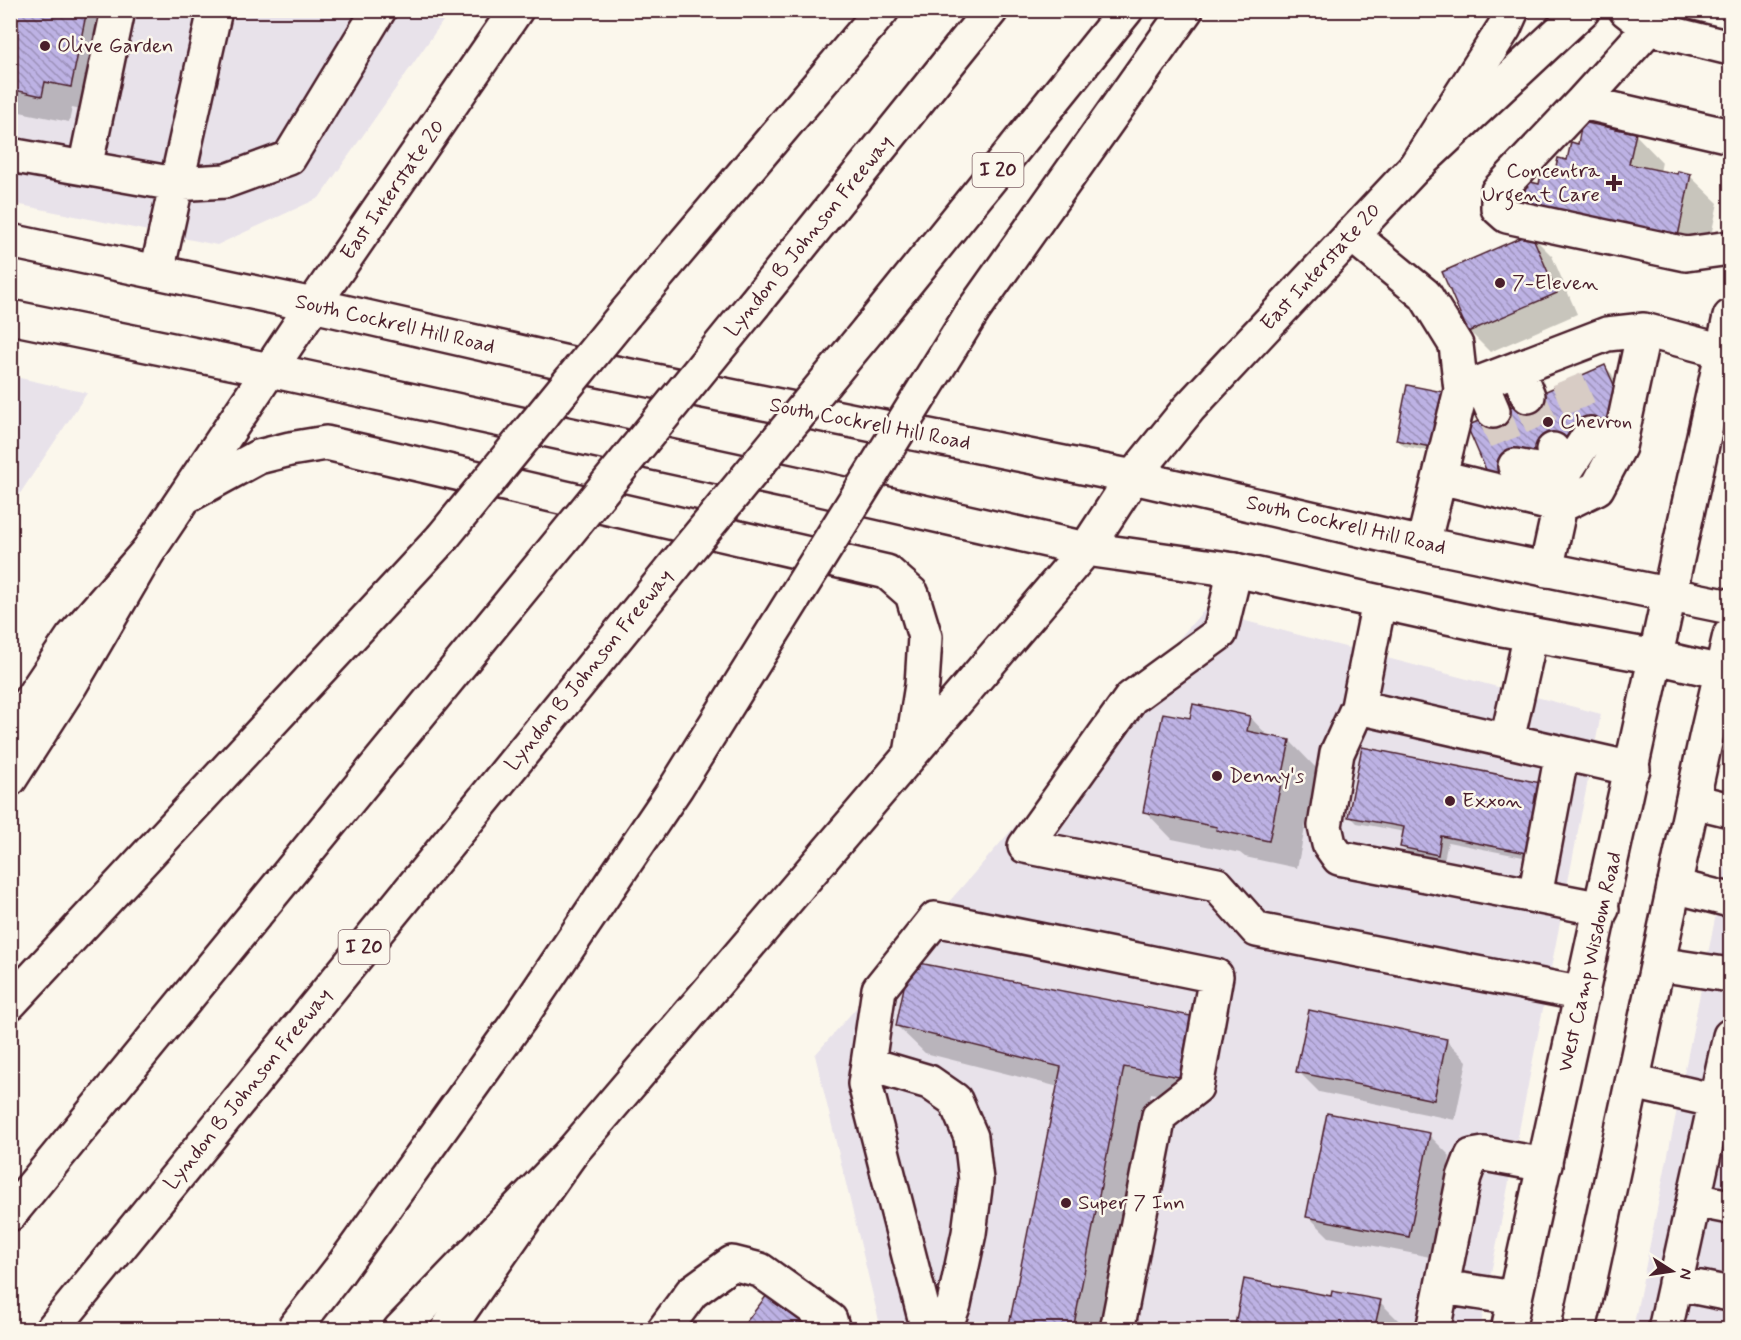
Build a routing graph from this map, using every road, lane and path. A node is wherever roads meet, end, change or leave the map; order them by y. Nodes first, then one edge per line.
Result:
1 (118, 10) edge
2 (215, 10) edge
3 (379, 10) edge
4 (516, 10) edge
5 (882, 10) edge
6 (991, 10) edge
7 (1126, 10) edge
8 (1185, 10) edge
9 (1512, 10) edge
10 (1584, 10) edge
11 (1638, 19) edge
12 (1731, 48) edge
13 (1582, 102) junction
14 (1731, 136) edge
15 (10, 154) edge
16 (1415, 167) junction
17 (85, 168) junction
18 (175, 184) junction
19 (1351, 234) junction
20 (10, 241) edge
21 (1731, 248) edge
22 (157, 272) junction
23 (313, 305) junction
24 (1731, 317) edge
25 (12, 321) edge
26 (1644, 330) junction
27 (1723, 351) junction
28 (270, 370) junction
29 (1478, 395) junction
30 (1590, 434) dead end
31 (1515, 465) dead end
32 (1133, 477) junction
33 (1440, 477) junction
34 (1559, 477) junction
35 (185, 496) junction
36 (1424, 544) junction
37 (1086, 549) junction
38 (149, 550) junction
39 (1234, 570) junction
40 (1546, 570) junction
41 (1669, 594) junction
42 (1379, 602) junction
43 (1731, 607) edge
44 (1531, 634) junction
45 (1731, 635) edge
46 (1656, 657) junction
47 (1726, 673) edge
48 (1358, 707) junction
49 (10, 730) edge
50 (1507, 740) junction
51 (1562, 753) junction
52 (911, 754) junction
53 (1633, 769) junction
54 (10, 778) edge
55 (1693, 801) junction
56 (1731, 810) edge
57 (1674, 886) junction
58 (1534, 896) junction
59 (1731, 900) edge
60 (1602, 909) junction
61 (1658, 964) junction
62 (1731, 975) edge
63 (1583, 994) junction
64 (10, 1003) edge
65 (1731, 1036) edge
66 (868, 1065) junction
67 (1633, 1082) junction
68 (1723, 1102) edge
69 (571, 1153) junction
70 (1545, 1165) junction
71 (1694, 1200) junction
72 (1731, 1207) edge
73 (10, 1214) edge
74 (1675, 1283) junction
75 (1442, 1287) junction
76 (1731, 1294) edge
77 (1515, 1298) junction
78 (52, 1329) edge
79 (293, 1329) edge
80 (400, 1329) edge
81 (447, 1329) edge
82 (664, 1329) edge
83 (833, 1329) edge
84 (928, 1329) edge
85 (944, 1329) edge
86 (1117, 1329) edge
87 (1433, 1329) edge
88 (1508, 1329) edge
89 (1579, 1329) edge
90 (1665, 1329) edge

1 - 17 main road
2 - 18 main road
3 - 18 main road
4 - 23 main road, East Interstate 20
5 - 64 main road, bridge
6 - 73 main road, Lyndon B Johnson Freeway, bridge
7 - 78 main road, Lyndon B Johnson Freeway / I 20, bridge
8 - 79 main road, bridge
9 - 16 main road
10 - 16 main road, East Interstate 20
11 - 12 main road
11 - 13 main road
13 - 14 main road
13 - 21 main road
15 - 17 main road
16 - 19 main road, East Interstate 20
17 - 18 main road
18 - 22 main road
19 - 29 main road
19 - 32 main road, East Interstate 20
20 - 22 main road, South Cockrell Hill Road
22 - 23 main road, South Cockrell Hill Road
23 - 28 main road, East Interstate 20
23 - 32 main road, South Cockrell Hill Road
24 - 27 main road, West Camp Wisdom Road
25 - 28 main road
26 - 27 main road
26 - 29 main road
26 - 34 main road
27 - 41 main road, West Camp Wisdom Road
28 - 35 main road
28 - 37 main road
29 - 33 main road
30 - 34 main road
31 - 34 main road
32 - 36 main road, South Cockrell Hill Road
32 - 37 main road, East Interstate 20
33 - 34 main road
33 - 36 main road
34 - 40 main road
35 - 38 main road
35 - 52 main road
36 - 40 main road, South Cockrell Hill Road
37 - 39 main road
37 - 52 main road
38 - 49 main road
38 - 54 main road
39 - 42 main road
39 - 63 main road
40 - 41 main road, South Cockrell Hill Road
41 - 43 main road, South Cockrell Hill Road
41 - 46 main road, West Camp Wisdom Road
42 - 44 main road
42 - 48 main road
44 - 46 main road
44 - 50 main road
45 - 47 main road
46 - 47 main road
46 - 53 main road, West Camp Wisdom Road
47 - 55 main road
48 - 50 main road
48 - 58 main road
50 - 51 main road
51 - 53 main road
51 - 58 main road
52 - 69 main road
53 - 60 main road, West Camp Wisdom Road
55 - 56 main road
55 - 57 main road
57 - 59 main road
57 - 61 main road
58 - 60 main road
60 - 63 main road, West Camp Wisdom Road
61 - 62 main road
61 - 67 main road
63 - 70 main road, West Camp Wisdom Road
65 - 68 main road
66 - 84 main road
66 - 85 main road
66 - 86 main road
67 - 68 main road
67 - 89 main road
68 - 71 main road
69 - 80 main road
69 - 81 main road
70 - 75 main road
70 - 77 main road, West Camp Wisdom Road
71 - 72 main road
71 - 74 main road
74 - 76 main road
74 - 90 main road
75 - 77 main road
75 - 87 main road
77 - 88 main road, West Camp Wisdom Road
82 - 83 main road

